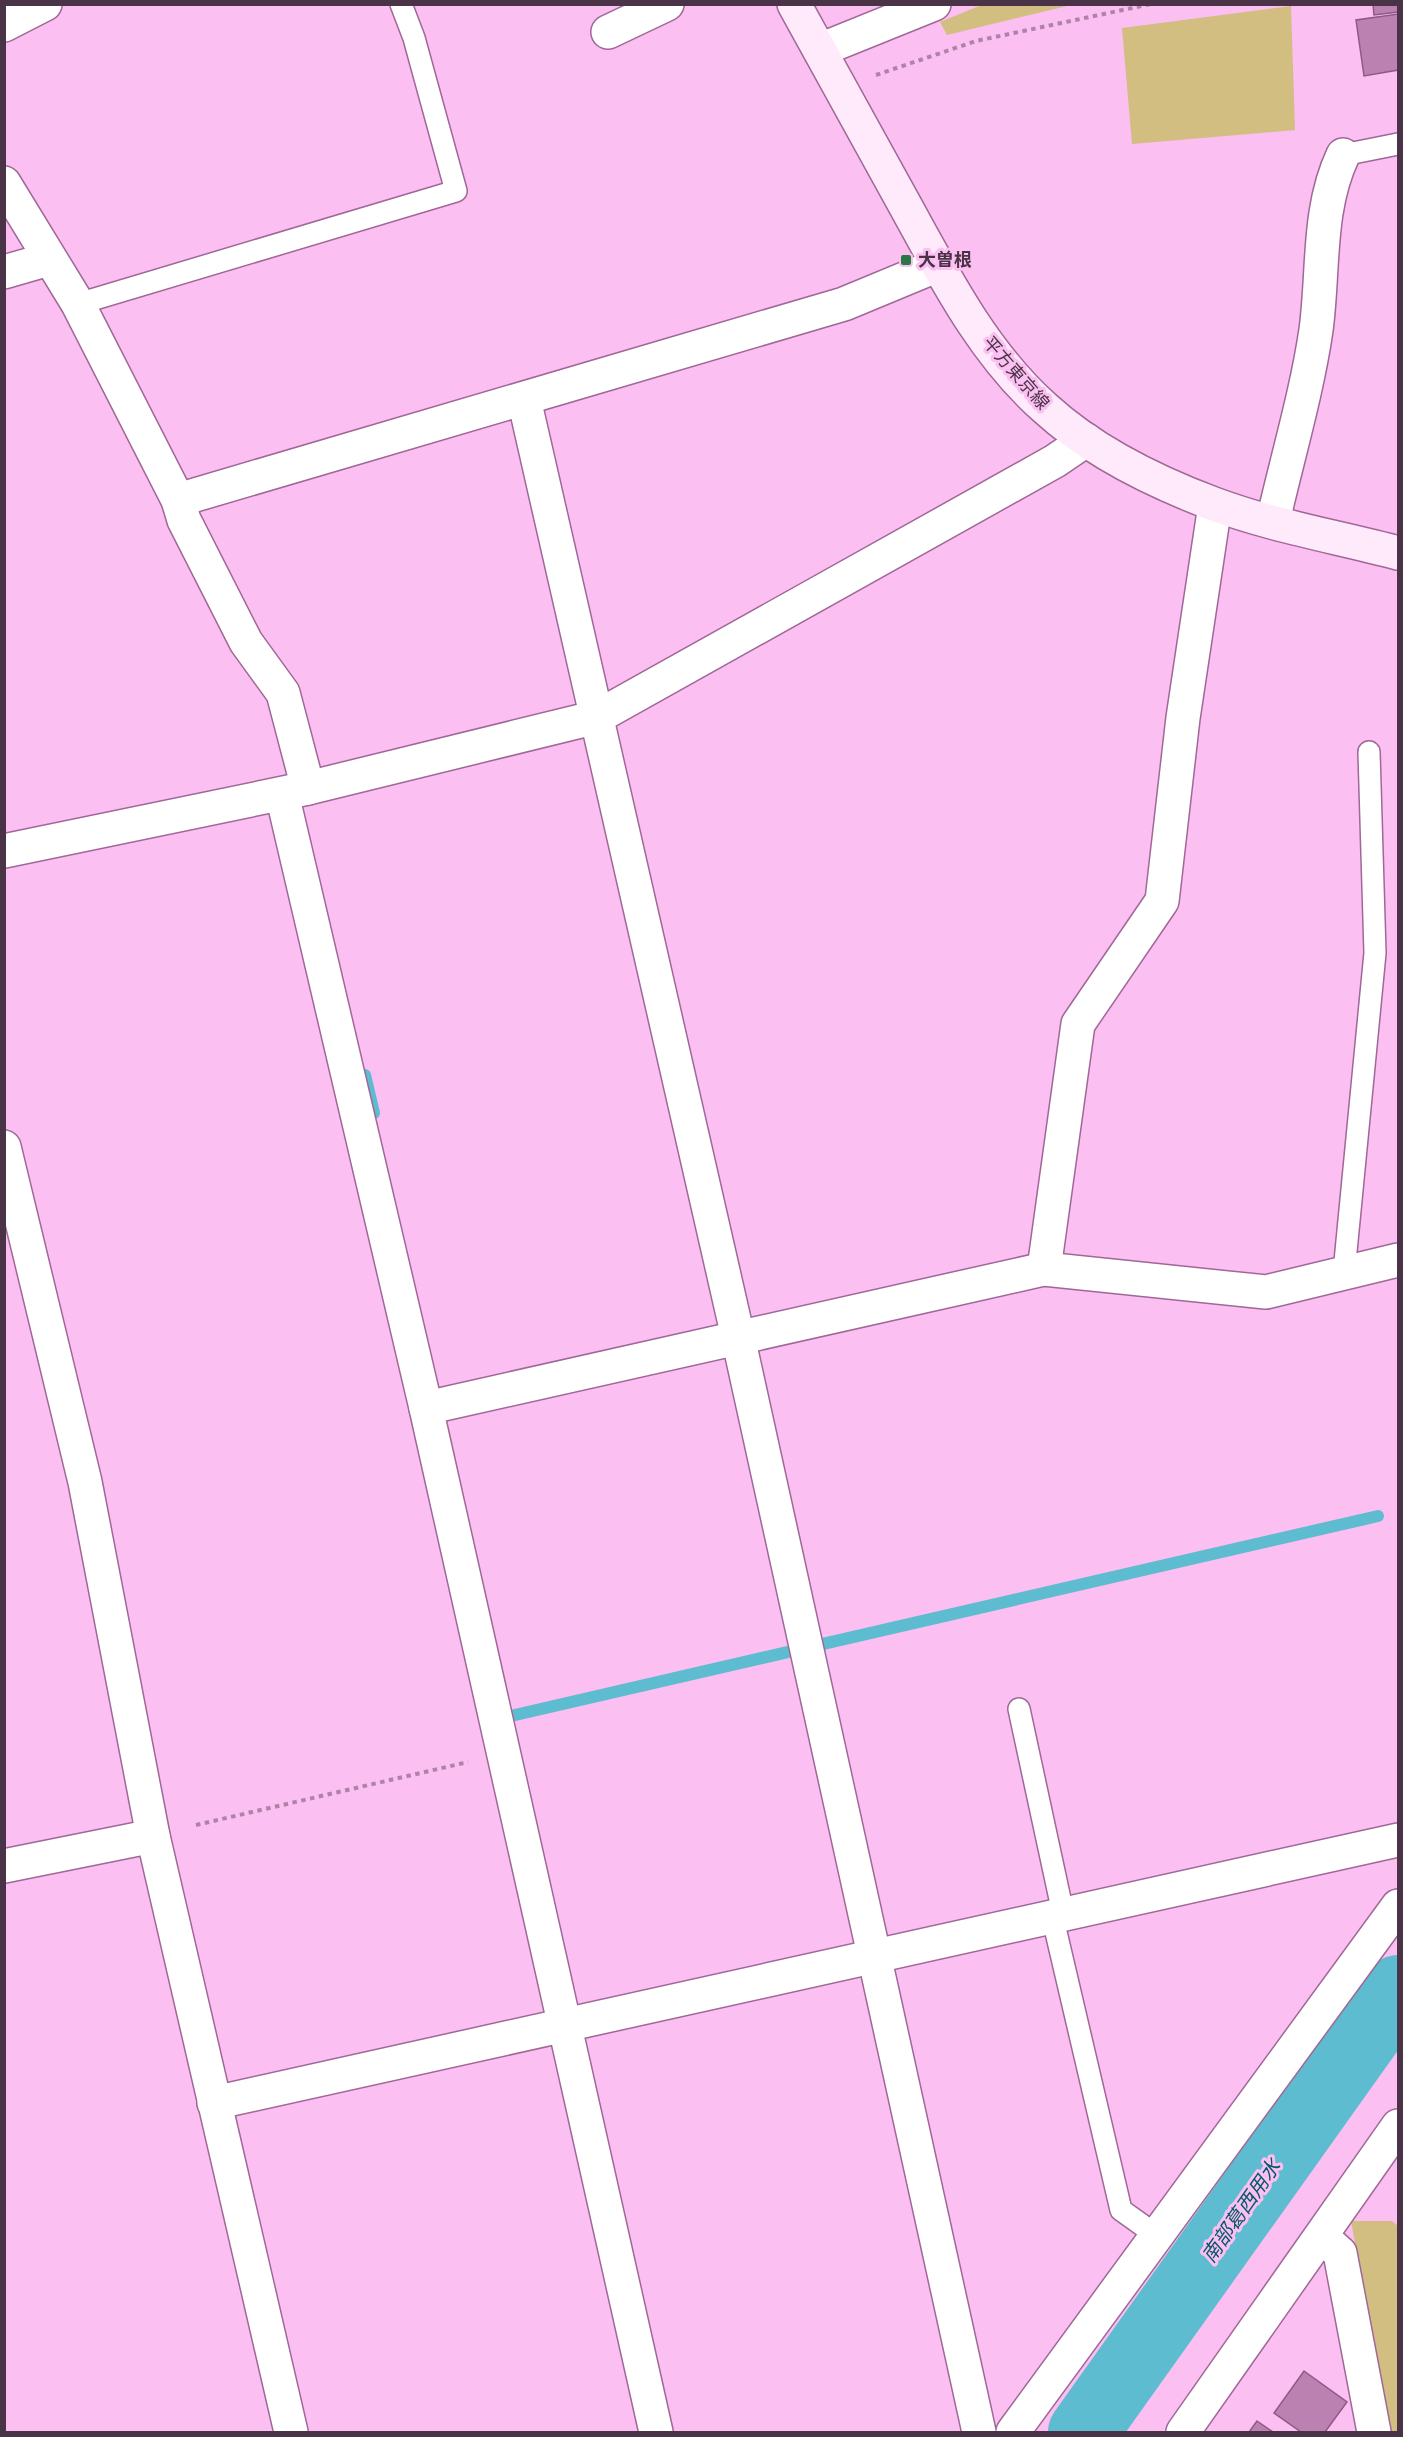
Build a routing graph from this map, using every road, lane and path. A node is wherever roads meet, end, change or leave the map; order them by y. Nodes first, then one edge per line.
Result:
1 (45, 4) edge
2 (400, 4) edge
3 (667, 4) edge
4 (794, 4) edge
5 (934, 4) edge
6 (1151, 4) edge
7 (4, 25) edge
8 (608, 32) dead end
9 (820, 50) junction
10 (875, 75) dead end
11 (1398, 144) edge
12 (1343, 155) joint
13 (4, 183) edge
14 (49, 258) junction
15 (938, 265) junction
16 (4, 272) edge
17 (78, 304) junction
18 (524, 399) junction
19 (1086, 440) junction
20 (178, 500) junction
21 (1215, 505) junction
22 (1273, 521) junction
23 (1398, 553) edge
24 (597, 717) junction
25 (1369, 752) dead end
26 (295, 791) junction
27 (4, 851) edge
28 (4, 1147) edge
29 (1398, 1260) edge
30 (1044, 1269) junction
31 (1344, 1272) junction
32 (738, 1338) junction
33 (426, 1408) junction
34 (1019, 1709) dead end
35 (504, 1754) junction
36 (196, 1825) dead end
37 (153, 1836) junction
38 (1398, 1840) edge
39 (4, 1866) edge
40 (1398, 1906) edge
41 (1058, 1914) junction
42 (873, 1956) junction
43 (564, 2025) junction
44 (214, 2103) junction
45 (1398, 2126) edge
46 (1156, 2235) junction
47 (1322, 2237) junction
48 (291, 2433) edge
49 (657, 2433) edge
50 (980, 2433) edge
51 (1013, 2433) edge
52 (1183, 2433) edge
53 (1374, 2433) edge

1 - 7 street
2 - 17 lane
3 - 8 street
4 - 9 main road, 平方東京線
5 - 9 street
6 - 10 path
9 - 15 main road, 平方東京線
11 - 12 lane
12 - 22 street
13 - 14 street
14 - 16 street
14 - 17 street
15 - 18 street
15 - 19 main road, 平方東京線
17 - 20 street
18 - 20 street
18 - 24 street
19 - 21 main road, 平方東京線
19 - 24 street
20 - 26 street
21 - 22 main road, 平方東京線
21 - 30 street
22 - 23 main road, 平方東京線
24 - 26 street
24 - 32 street
25 - 31 lane
26 - 27 street
26 - 33 street
28 - 37 street
29 - 31 street
30 - 31 street
30 - 32 street
32 - 33 street
32 - 42 street
33 - 35 street
34 - 41 lane
35 - 36 path
35 - 43 street
37 - 39 street
37 - 44 street
38 - 41 street
40 - 46 street
41 - 42 street
41 - 46 lane
42 - 43 street
42 - 50 street
43 - 44 street
43 - 49 street
44 - 48 street
45 - 47 street
46 - 51 street
47 - 52 street
47 - 53 street

